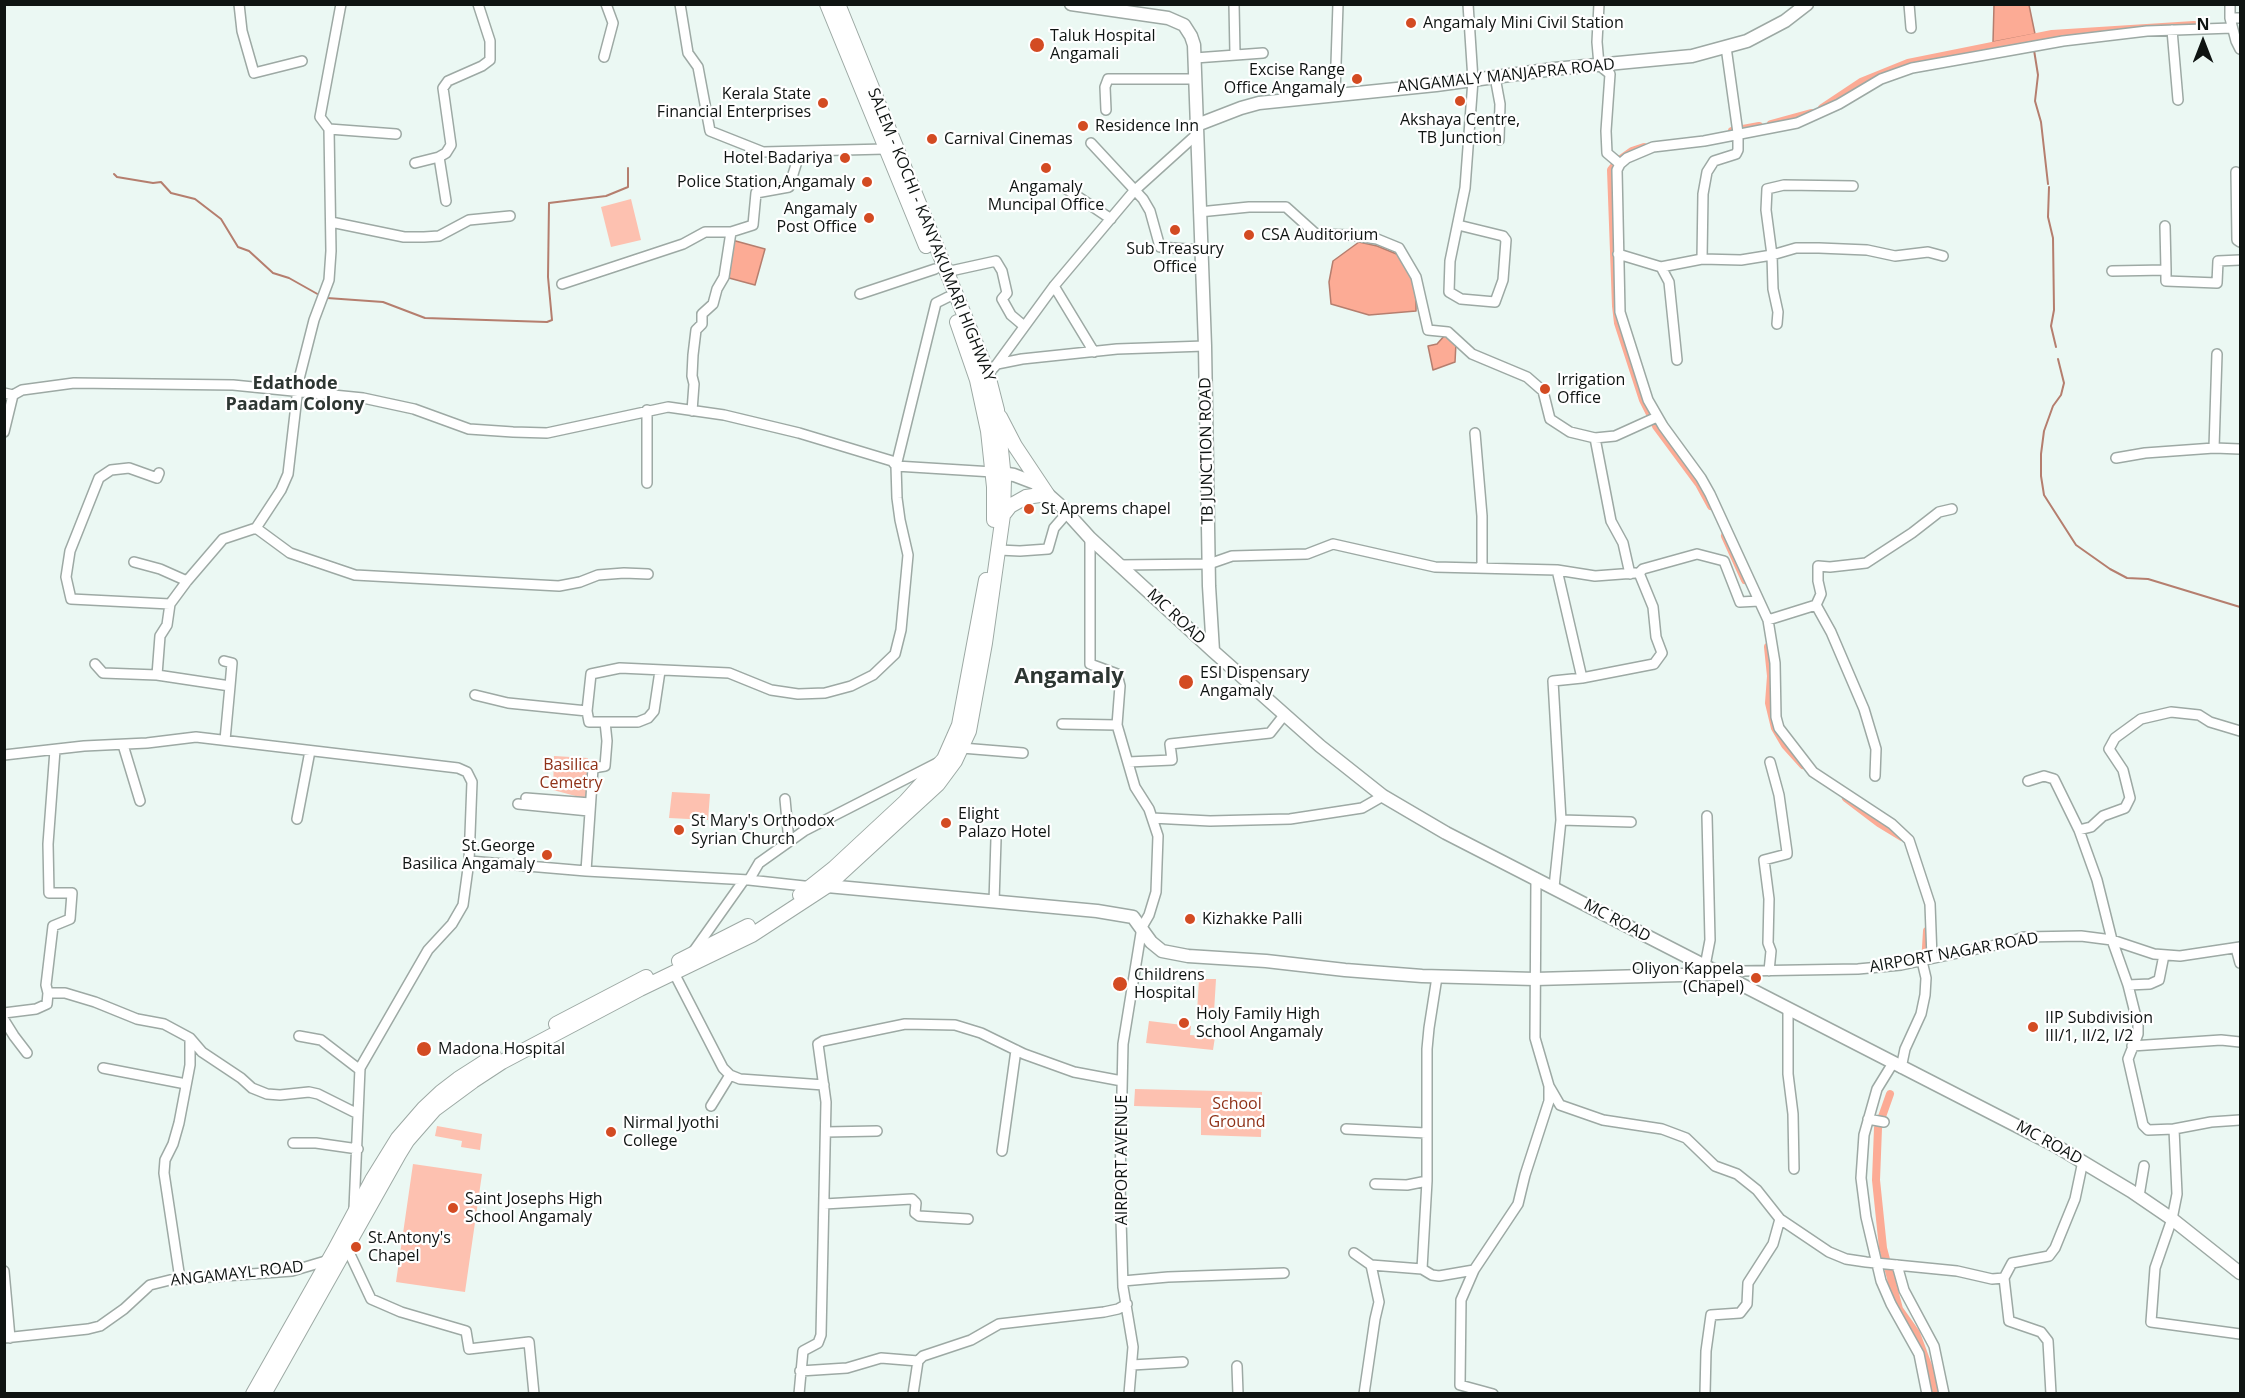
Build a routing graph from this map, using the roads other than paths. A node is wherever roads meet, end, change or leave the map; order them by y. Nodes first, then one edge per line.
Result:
1 (239, 4) edge
2 (341, 4) edge
3 (478, 4) edge
4 (606, 4) edge
5 (680, 4) edge
6 (827, 4) edge
7 (838, 4) edge
8 (1071, 4) edge
9 (1234, 4) edge
10 (1338, 4) edge
11 (1468, 4) edge
12 (1599, 4) edge
13 (1807, 4) edge
14 (1909, 4) edge
15 (2230, 4) edge
16 (2234, 21) edge
17 (1911, 28) dead end
18 (2172, 30) junction
19 (1726, 47) junction
20 (2241, 49) edge
21 (1263, 52) dead end
22 (1235, 54) junction
23 (604, 57) dead end
24 (1195, 58) junction
25 (302, 61) dead end
26 (1599, 65) junction
27 (1495, 77) junction
28 (1196, 79) junction
29 (1473, 80) junction
30 (1335, 94) junction
31 (2178, 100) dead end
32 (1106, 110) dead end
33 (329, 129) junction
34 (1196, 130) junction
35 (1738, 130) junction
36 (396, 134) dead end
37 (1499, 141) dead end
38 (1091, 143) dead end
39 (885, 149) junction
40 (800, 152) junction
41 (439, 157) junction
42 (415, 163) dead end
43 (1620, 164) junction
44 (2236, 172) dead end
45 (1853, 186) dead end
46 (1065, 188) dead end
47 (1134, 191) junction
48 (446, 201) dead end
49 (1199, 212) junction
50 (510, 216) dead end
51 (1111, 219) junction
52 (331, 222) junction
53 (1458, 225) junction
54 (2165, 226) dead end
55 (731, 232) junction
56 (2241, 242) edge
57 (1200, 250) junction
58 (1618, 254) junction
59 (1772, 255) junction
60 (1943, 256) dead end
61 (1702, 259) junction
62 (2241, 260) edge
63 (1661, 267) junction
64 (2166, 270) junction
65 (941, 271) junction
66 (2112, 271) dead end
67 (562, 285) dead end
68 (1054, 286) junction
69 (860, 294) dead end
70 (948, 297) junction
71 (1777, 324) dead end
72 (1024, 326) junction
73 (1205, 346) junction
74 (1094, 352) junction
75 (2217, 354) dead end
76 (1677, 360) dead end
77 (992, 369) junction
78 (298, 393) junction
79 (9, 394) edge
80 (647, 410) junction
81 (997, 410) junction
82 (692, 411) junction
83 (1657, 417) junction
84 (4, 432) edge
85 (1475, 433) dead end
86 (1594, 438) junction
87 (2214, 448) junction
88 (2241, 449) edge
89 (2116, 458) dead end
90 (896, 466) junction
91 (159, 473) dead end
92 (999, 476) junction
93 (647, 483) dead end
94 (1047, 494) junction
95 (1952, 509) dead end
96 (1067, 513) junction
97 (1003, 515) junction
98 (256, 528) junction
99 (1090, 538) junction
100 (999, 550) junction
101 (134, 562) dead end
102 (1209, 564) junction
103 (1120, 565) junction
104 (1482, 567) junction
105 (1557, 570) junction
106 (1635, 573) junction
107 (648, 574) dead end
108 (186, 581) junction
109 (1759, 601) junction
110 (170, 604) junction
111 (1816, 605) junction
112 (1768, 620) junction
113 (1213, 651) junction
114 (224, 661) dead end
115 (95, 664) dead end
116 (660, 671) junction
117 (157, 675) junction
118 (1582, 678) junction
119 (230, 686) junction
120 (475, 695) dead end
121 (587, 711) junction
122 (1285, 714) junction
123 (605, 723) junction
124 (1062, 724) dead end
125 (1117, 725) junction
126 (2241, 731) edge
127 (225, 740) junction
128 (123, 745) junction
129 (962, 748) junction
130 (55, 750) junction
131 (310, 751) junction
132 (1023, 753) dead end
133 (4, 755) edge
134 (944, 759) junction
135 (1128, 762) junction
136 (1770, 762) dead end
137 (1875, 776) dead end
138 (2028, 781) dead end
139 (1383, 796) junction
140 (785, 799) dead end
141 (141, 801) dead end
142 (522, 801) dead end
143 (590, 807) junction
144 (1707, 816) dead end
145 (1152, 818) junction
146 (297, 819) dead end
147 (1561, 820) junction
148 (1631, 822) dead end
149 (2079, 830) junction
150 (996, 839) dead end
151 (789, 843) junction
152 (469, 861) junction
153 (586, 871) junction
154 (1536, 878) junction
155 (746, 880) junction
156 (827, 886) junction
157 (810, 887) junction
158 (1554, 887) junction
159 (994, 902) junction
160 (1142, 927) junction
161 (2112, 940) junction
162 (2239, 947) edge
163 (692, 954) junction
164 (2164, 955) junction
165 (2241, 963) edge
166 (1705, 966) junction
167 (1925, 966) junction
168 (1769, 971) junction
169 (674, 973) junction
170 (1723, 974) junction
171 (1437, 977) junction
172 (1535, 979) junction
173 (2128, 985) junction
174 (48, 993) junction
175 (1788, 1010) junction
176 (4, 1012) edge
177 (4, 1020) edge
178 (299, 1036) dead end
179 (190, 1038) junction
180 (2241, 1042) edge
181 (2132, 1046) junction
182 (1016, 1050) junction
183 (27, 1053) dead end
184 (1897, 1066) junction
185 (103, 1068) dead end
186 (360, 1070) junction
187 (730, 1075) junction
188 (1122, 1080) junction
189 (186, 1084) junction
190 (824, 1085) junction
191 (1549, 1086) junction
192 (711, 1107) dead end
193 (358, 1114) junction
194 (1868, 1119) junction
195 (2241, 1120) edge
196 (1884, 1122) dead end
197 (1346, 1129) dead end
198 (2171, 1129) junction
199 (877, 1131) dead end
200 (826, 1132) junction
201 (1426, 1133) junction
202 (293, 1143) dead end
203 (358, 1149) junction
204 (1002, 1151) dead end
205 (2083, 1161) junction
206 (2144, 1166) dead end
207 (1794, 1169) dead end
208 (1427, 1181) junction
209 (1375, 1184) dead end
210 (2139, 1196) junction
211 (824, 1204) junction
212 (354, 1214) junction
213 (968, 1219) dead end
214 (1780, 1219) junction
215 (2172, 1219) junction
216 (347, 1248) junction
217 (1354, 1253) dead end
218 (334, 1261) junction
219 (1877, 1263) junction
220 (1896, 1264) junction
221 (1371, 1265) junction
222 (1422, 1269) junction
223 (1474, 1270) junction
224 (4, 1271) edge
225 (1284, 1273) dead end
226 (2241, 1273) edge
227 (2004, 1278) junction
228 (180, 1279) junction
229 (1123, 1281) junction
230 (1126, 1304) junction
231 (2241, 1334) edge
232 (7, 1338) edge
233 (918, 1361) junction
234 (1183, 1362) dead end
235 (1131, 1365) junction
236 (1237, 1366) dead end
237 (800, 1371) junction
238 (254, 1394) edge
239 (264, 1394) edge
240 (534, 1394) edge
241 (799, 1394) edge
242 (913, 1394) edge
243 (1129, 1394) edge
244 (1238, 1394) edge
245 (1364, 1394) edge
246 (1493, 1394) edge
247 (1705, 1394) edge
248 (1927, 1394) edge
249 (1944, 1394) edge
250 (2051, 1394) edge

1 - 25 street
2 - 33 street
3 - 41 street
4 - 23 street
5 - 40 street
6 - 39 highway, SALEM - KOCHI - KANYAKUMARI HIGHWAY
7 - 65 highway, SALEM - KOCHI - KANYAKUMARI HIGHWAY
8 - 24 main road, TB JUNCTION ROAD
9 - 22 street
10 - 30 street
11 - 29 street
12 - 26 street
13 - 19 main road, ANGAMALY MANJAPRA ROAD
14 - 17 street
15 - 16 street
16 - 18 street
16 - 20 street
18 - 31 street
18 - 35 street
19 - 26 main road, ANGAMALY MANJAPRA ROAD
19 - 35 street
21 - 22 street
22 - 24 street
24 - 28 main road, TB JUNCTION ROAD
26 - 27 main road, ANGAMALY MANJAPRA ROAD
26 - 43 street
27 - 29 main road, ANGAMALY MANJAPRA ROAD
27 - 37 street
28 - 32 street
28 - 34 main road, TB JUNCTION ROAD
29 - 30 main road, ANGAMALY MANJAPRA ROAD
29 - 53 street
30 - 34 main road, ANGAMALY MANJAPRA ROAD
33 - 36 street
33 - 52 street
34 - 47 street
34 - 49 main road, TB JUNCTION ROAD
35 - 43 street
35 - 61 street
38 - 47 street
39 - 40 street
39 - 65 highway, SALEM - KOCHI - KANYAKUMARI HIGHWAY
40 - 55 street
41 - 42 street
41 - 48 street
43 - 58 street
44 - 56 street
45 - 59 street
46 - 51 street
47 - 51 street
47 - 57 street
49 - 57 main road, TB JUNCTION ROAD
49 - 86 street
50 - 52 street
51 - 68 street
52 - 78 street
53 - 53 street
54 - 64 street
55 - 67 street
55 - 82 street
57 - 73 main road, TB JUNCTION ROAD
58 - 63 street
58 - 83 street
59 - 60 street
59 - 61 street
59 - 71 street
61 - 63 street
62 - 64 street
63 - 76 street
64 - 66 street
65 - 69 street
65 - 70 highway, SALEM - KOCHI - KANYAKUMARI HIGHWAY
65 - 72 street
65 - 77 highway, SALEM - KOCHI - KANYAKUMARI HIGHWAY
68 - 72 street
68 - 74 street
70 - 90 street
70 - 92 highway, SALEM - KOCHI - KANYAKUMARI HIGHWAY
72 - 77 street
73 - 74 street
73 - 102 main road, TB JUNCTION ROAD
74 - 77 street
75 - 87 street
77 - 81 highway, SALEM - KOCHI - KANYAKUMARI HIGHWAY
78 - 79 street
78 - 80 street
78 - 98 street
79 - 84 street
80 - 82 street
80 - 93 street
81 - 92 highway, SALEM - KOCHI - KANYAKUMARI HIGHWAY
81 - 94 highway
82 - 90 street
83 - 86 street
83 - 109 street
85 - 104 street
86 - 106 street
87 - 88 street
87 - 89 street
90 - 92 street
90 - 116 street
91 - 110 street
92 - 94 main road, MC ROAD
92 - 97 highway, SALEM - KOCHI - KANYAKUMARI HIGHWAY
92 - 134 highway, SALEM - KOCHI - KANYAKUMARI HIGHWAY
94 - 96 main road, MC ROAD
94 - 97 highway
95 - 111 street
96 - 99 main road, MC ROAD
96 - 100 street
97 - 100 highway, SALEM - KOCHI - KANYAKUMARI HIGHWAY
98 - 107 street
98 - 108 street
99 - 103 main road, MC ROAD
99 - 125 street
100 - 129 highway, SALEM - KOCHI - KANYAKUMARI HIGHWAY
101 - 108 street
102 - 103 street
102 - 104 street
102 - 113 main road, TB JUNCTION ROAD
103 - 113 main road, MC ROAD
104 - 105 street
105 - 106 street
105 - 118 street
106 - 109 street
106 - 118 street
108 - 110 street
109 - 112 street
110 - 117 street
111 - 112 street
111 - 137 street
112 - 167 street
113 - 122 main road, MC ROAD
114 - 119 street
115 - 117 street
116 - 121 street
116 - 123 street
117 - 119 street
118 - 147 street
119 - 127 street
120 - 121 street
121 - 123 street
122 - 135 street
122 - 139 main road, MC ROAD
123 - 143 street
124 - 125 street
125 - 135 street, AIRPORT AVENUE
126 - 149 street
127 - 128 street
127 - 131 street
128 - 130 street
128 - 141 street
129 - 132 street
129 - 156 highway, SALEM - KOCHI - KANYAKUMARI HIGHWAY
130 - 133 street
130 - 174 street
131 - 146 street
131 - 152 street
134 - 151 street
134 - 157 highway, SALEM - KOCHI - KANYAKUMARI HIGHWAY
135 - 145 street, AIRPORT AVENUE
136 - 168 street
138 - 149 street
139 - 145 street
139 - 154 main road, MC ROAD
140 - 151 street
142 - 143 street
143 - 153 street
144 - 166 street
145 - 160 street, AIRPORT AVENUE
147 - 148 street
147 - 158 street
149 - 161 street
150 - 159 street
151 - 155 street
152 - 153 street
152 - 186 street
153 - 155 street
154 - 158 main road, MC ROAD
154 - 172 street
155 - 157 street
155 - 163 street
156 - 157 street
156 - 159 main road
156 - 169 highway, SALEM - KOCHI - KANYAKUMARI HIGHWAY
157 - 163 highway, SALEM - KOCHI - KANYAKUMARI HIGHWAY
158 - 166 main road, MC ROAD
159 - 160 main road
160 - 171 main road
160 - 188 street, AIRPORT AVENUE
161 - 164 street, AIRPORT NAGAR ROAD
161 - 167 street, AIRPORT NAGAR ROAD
161 - 173 street
162 - 164 street, AIRPORT NAGAR ROAD
162 - 165 street
163 - 212 highway, SALEM - KOCHI - KANYAKUMARI HIGHWAY
164 - 173 street
166 - 170 main road, MC ROAD
167 - 168 street, AIRPORT NAGAR ROAD
167 - 184 street
168 - 170 street, AIRPORT NAGAR ROAD
169 - 187 street
169 - 216 highway, SALEM - KOCHI - KANYAKUMARI HIGHWAY
170 - 172 main road
170 - 175 main road, MC ROAD
171 - 172 main road
171 - 201 street
172 - 191 street
173 - 181 street
174 - 176 street
174 - 179 street
175 - 184 main road, MC ROAD
175 - 207 street
177 - 183 street
178 - 186 street
179 - 189 street
179 - 193 street
180 - 181 street
181 - 198 street
182 - 188 street
182 - 190 street
182 - 204 street
184 - 194 street
184 - 205 main road, MC ROAD
185 - 189 street
186 - 193 street
187 - 190 street
187 - 192 street
188 - 229 street, AIRPORT AVENUE
189 - 228 street
190 - 200 street
191 - 214 street
191 - 223 street
193 - 203 street
194 - 196 street
194 - 219 street
195 - 198 street
197 - 201 street
198 - 215 street
199 - 200 street
200 - 211 street
201 - 208 street
202 - 203 street
203 - 212 street
205 - 210 main road, MC ROAD
205 - 227 street
206 - 210 street
208 - 209 street
208 - 222 street
210 - 215 main road, MC ROAD
211 - 213 street
211 - 237 street
212 - 218 highway, SALEM - KOCHI - KANYAKUMARI HIGHWAY
214 - 219 street
214 - 247 street
215 - 226 main road, MC ROAD
215 - 231 street
216 - 218 highway, SALEM - KOCHI - KANYAKUMARI HIGHWAY
216 - 240 street
217 - 221 street
218 - 228 street, ANGAMAYL ROAD
218 - 238 highway, SALEM - KOCHI - KANYAKUMARI HIGHWAY
218 - 239 highway, SALEM - KOCHI - KANYAKUMARI HIGHWAY
219 - 220 street
219 - 248 street
220 - 227 street
220 - 249 street
221 - 222 street
221 - 245 street
222 - 223 street
223 - 246 street
224 - 232 street
225 - 229 street
227 - 250 street
228 - 232 street, ANGAMAYL ROAD
229 - 230 street, AIRPORT AVENUE
230 - 233 street
230 - 235 street, AIRPORT AVENUE
233 - 237 street
233 - 242 street
234 - 235 street
235 - 243 street, AIRPORT AVENUE
236 - 244 street
237 - 241 street

